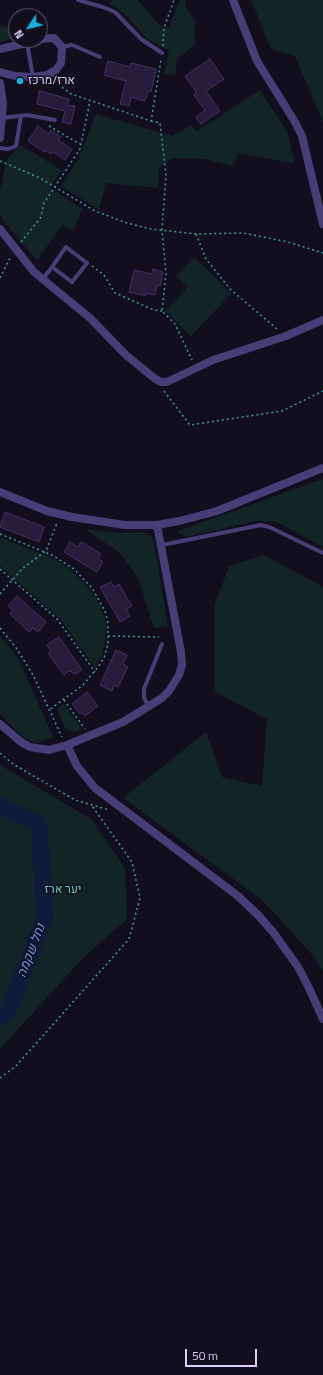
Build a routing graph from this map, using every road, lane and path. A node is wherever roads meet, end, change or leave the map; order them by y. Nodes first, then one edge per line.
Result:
1 (78, 0) edge
2 (174, 0) edge
3 (233, 0) edge
4 (48, 39) edge
5 (62, 47) junction
6 (28, 48) edge
7 (162, 53) junction
8 (100, 57) dead end
9 (0, 72) edge
10 (47, 74) junction
11 (33, 77) junction
12 (0, 83) edge
13 (90, 101) junction
14 (21, 116) junction
15 (2, 118) junction
16 (55, 120) dead end
17 (151, 121) junction
18 (45, 124) dead end
19 (0, 138) edge
20 (80, 144) junction
21 (0, 148) edge
22 (0, 161) edge
23 (56, 188) junction
24 (323, 224) edge
25 (0, 229) edge
26 (162, 230) junction
27 (196, 234) junction
28 (15, 250) junction
29 (323, 253) edge
30 (87, 263) junction
31 (52, 267) junction
32 (0, 278) edge
33 (42, 280) junction
34 (162, 311) junction
35 (323, 320) edge
36 (286, 336) junction
37 (195, 368) junction
38 (163, 390) dead end
39 (323, 391) edge
40 (323, 468) edge
41 (0, 492) edge
42 (61, 514) junction
43 (157, 525) junction
44 (0, 534) edge
45 (162, 545) junction
46 (45, 552) junction
47 (323, 553) edge
48 (0, 569) edge
49 (12, 580) junction
50 (0, 594) edge
51 (0, 628) edge
52 (108, 636) junction
53 (179, 640) junction
54 (162, 644) dead end
55 (95, 672) junction
56 (64, 700) junction
57 (149, 707) junction
58 (49, 710) junction
59 (0, 724) edge
60 (90, 736) junction
61 (66, 745) junction
62 (0, 753) edge
63 (92, 806) junction
64 (112, 811) dead end
65 (323, 1019) edge
66 (0, 1078) edge

1 - 7 lane
2 - 7 path
3 - 24 street
4 - 5 street
5 - 8 lane
5 - 10 street
6 - 11 lane
7 - 17 path
9 - 11 street
10 - 11 street
10 - 13 path
12 - 15 street
13 - 17 path
13 - 20 path
14 - 15 lane
14 - 16 lane
14 - 21 lane
15 - 19 street
17 - 26 path
18 - 20 path
20 - 23 path
22 - 23 path
23 - 26 path
23 - 28 path
25 - 28 street
26 - 27 path
26 - 34 path
27 - 29 path
27 - 36 path
28 - 32 path
28 - 33 street
30 - 31 lane
30 - 31 lane
30 - 34 path
31 - 33 lane
33 - 37 street
34 - 37 path
35 - 36 street
36 - 37 street
38 - 39 path
40 - 43 street
41 - 42 street
42 - 43 street
42 - 46 path
43 - 45 street
44 - 46 path
45 - 47 lane
45 - 53 street
46 - 49 path
46 - 52 path
48 - 49 path
49 - 50 path
49 - 55 path
51 - 58 path
52 - 53 path
52 - 55 path
53 - 57 street
54 - 57 lane
55 - 56 path
56 - 58 path
56 - 60 path
57 - 60 street
58 - 61 path
59 - 61 street
60 - 61 street
61 - 65 street
62 - 63 path
63 - 64 path
63 - 66 path

